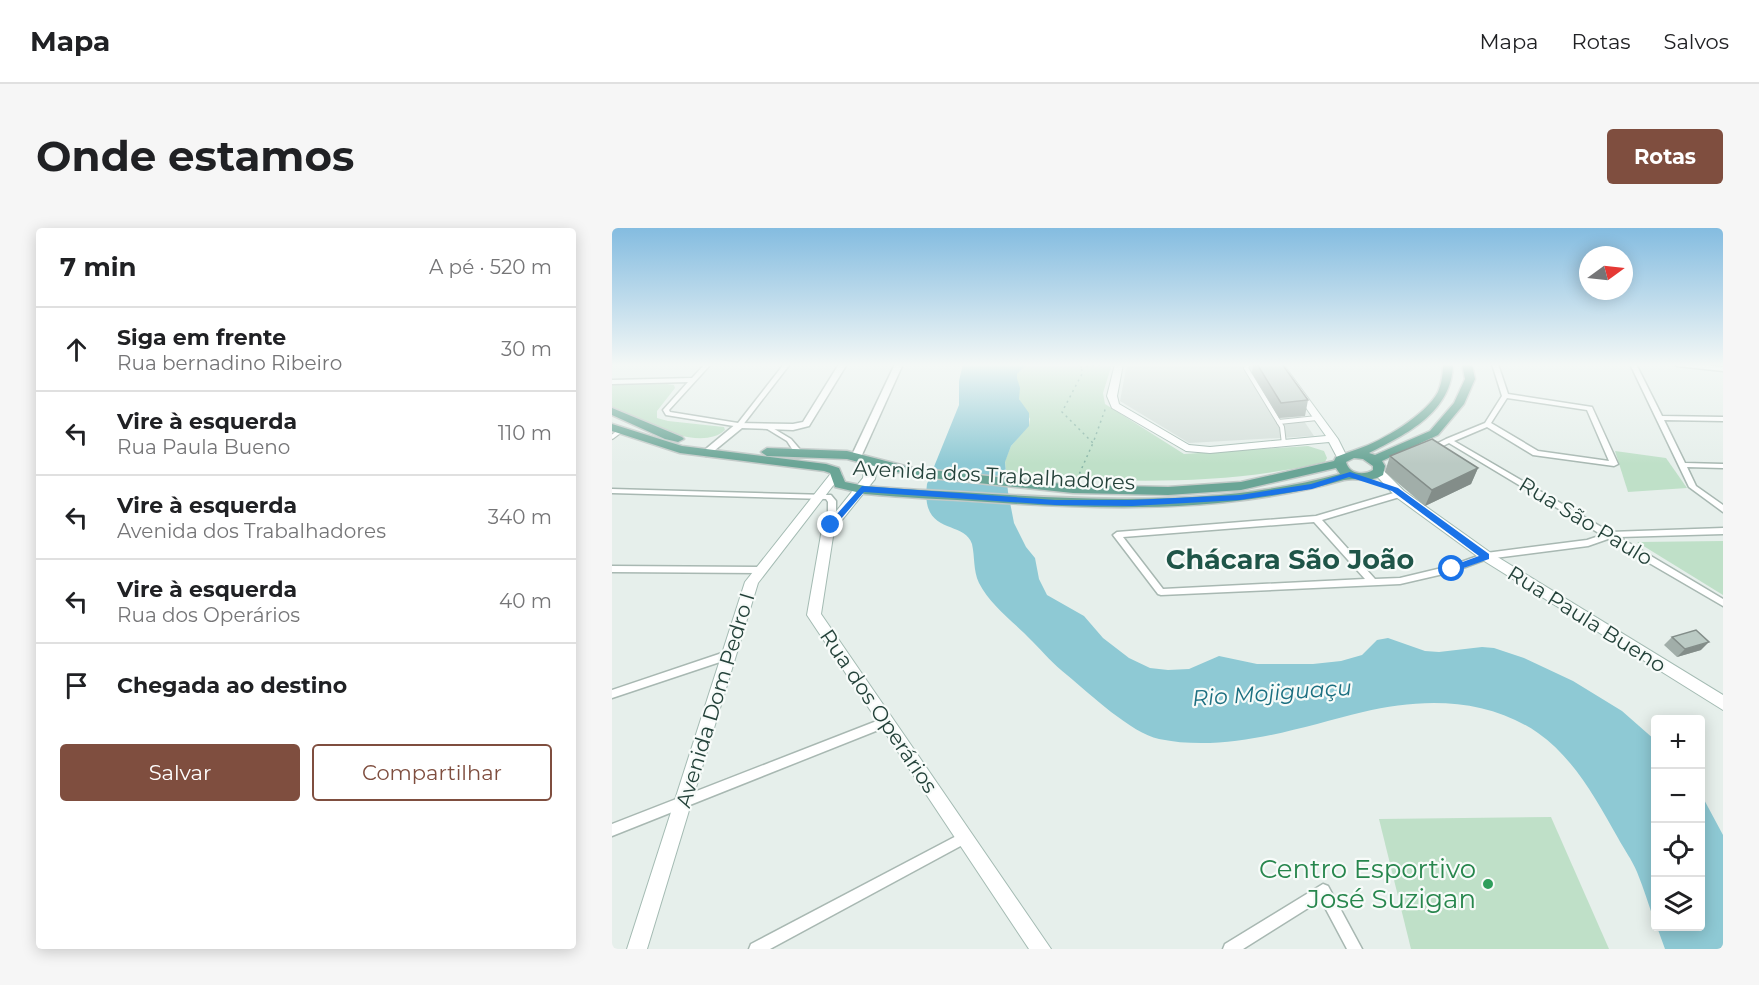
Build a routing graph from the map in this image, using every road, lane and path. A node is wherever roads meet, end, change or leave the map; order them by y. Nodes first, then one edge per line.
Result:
1 (677, 398) edge
2 (761, 398) edge
3 (823, 398) edge
4 (885, 398) edge
5 (1071, 398) edge
6 (1264, 398) edge
7 (1303, 398) edge
8 (1439, 398) edge
9 (1461, 398) edge
10 (1504, 398) edge
11 (1517, 398) edge
12 (1650, 398) edge
13 (1113, 400) joint
14 (612, 411) edge
15 (1317, 418) junction
16 (1660, 418) junction
17 (1723, 419) edge
18 (1279, 422) junction
19 (1487, 424) junction
20 (740, 425) junction
21 (766, 426) junction
22 (615, 432) edge
23 (1332, 440) junction
24 (1448, 440) junction
25 (1094, 443) junction
26 (1284, 444) junction
27 (711, 449) junction
28 (798, 453) junction
29 (1422, 453) edge
30 (1358, 454) junction
31 (861, 458) junction
32 (1341, 460) junction
33 (1381, 465) junction
34 (1684, 465) junction
35 (1723, 466) edge
36 (836, 474) junction
37 (1350, 475) junction
38 (1363, 477) junction
39 (1075, 484) junction
40 (862, 489) junction
41 (612, 491) edge
42 (1398, 492) junction
43 (818, 496) junction
44 (1723, 509) edge
45 (1316, 519) junction
46 (832, 524) junction
47 (1723, 531) edge
48 (1610, 535) junction
49 (1486, 556) junction
50 (612, 568) edge
51 (760, 570) junction
52 (1373, 582) junction
53 (1723, 603) edge
54 (728, 655) junction
55 (612, 694) edge
56 (1723, 703) edge
57 (887, 722) junction
58 (682, 802) junction
59 (612, 830) edge
60 (964, 838) junction
61 (637, 949) edge
62 (756, 949) edge
63 (1041, 949) edge
64 (1230, 949) edge
65 (1355, 949) edge

1 - 20 street
2 - 20 street
3 - 21 street
4 - 31 street
5 - 25 path
6 - 18 lane
7 - 15 main road
8 - 30 main road
9 - 33 main road
10 - 19 street
11 - 19 street
12 - 16 street
13 - 25 path
13 - 26 main road
14 - 27 main road, Avenida dos Trabalhadores
15 - 18 lane
15 - 23 main road
16 - 17 street
16 - 34 street
18 - 26 lane
19 - 24 street
20 - 21 street
20 - 27 street
21 - 28 street
22 - 27 main road, Avenida dos Trabalhadores
23 - 26 main road
23 - 32 main road
24 - 29 street
24 - 48 street, Rua São Paulo
25 - 39 path
27 - 28 main road, Avenida dos Trabalhadores
27 - 36 main road, Avenida dos Trabalhadores
28 - 31 main road, Avenida dos Trabalhadores
30 - 32 main road
30 - 33 main road, Rua Paula Bueno
31 - 39 main road, Avenida dos Trabalhadores
31 - 40 main road
32 - 37 main road
32 - 39 main road, Avenida dos Trabalhadores
33 - 38 main road, Rua Paula Bueno
33 - 42 main road, Rua Paula Bueno
34 - 35 street
34 - 44 street
36 - 40 main road, Avenida dos Trabalhadores
36 - 43 main road, Avenida Dom Pedro I
37 - 38 main road, Rua Paula Bueno
37 - 40 main road, Avenida dos Trabalhadores
38 - 42 main road, Rua Paula Bueno
40 - 46 main road, Rua dos Operários
41 - 43 street
42 - 45 street
42 - 49 main road, Rua Paula Bueno
43 - 46 street
43 - 51 main road, Avenida Dom Pedro I
45 - 52 street
45 - 52 street
46 - 57 main road, Rua dos Operários
47 - 48 street
48 - 49 street
48 - 53 street, Rua São Paulo
49 - 52 street
49 - 56 main road, Rua Paula Bueno
50 - 51 street
51 - 54 main road, Avenida Dom Pedro I
54 - 55 street
54 - 58 main road, Avenida Dom Pedro I
57 - 58 street
57 - 60 main road, Rua dos Operários
58 - 59 street
58 - 61 main road, Avenida Dom Pedro I
60 - 62 street
60 - 63 main road, Rua dos Operários
64 - 65 street

